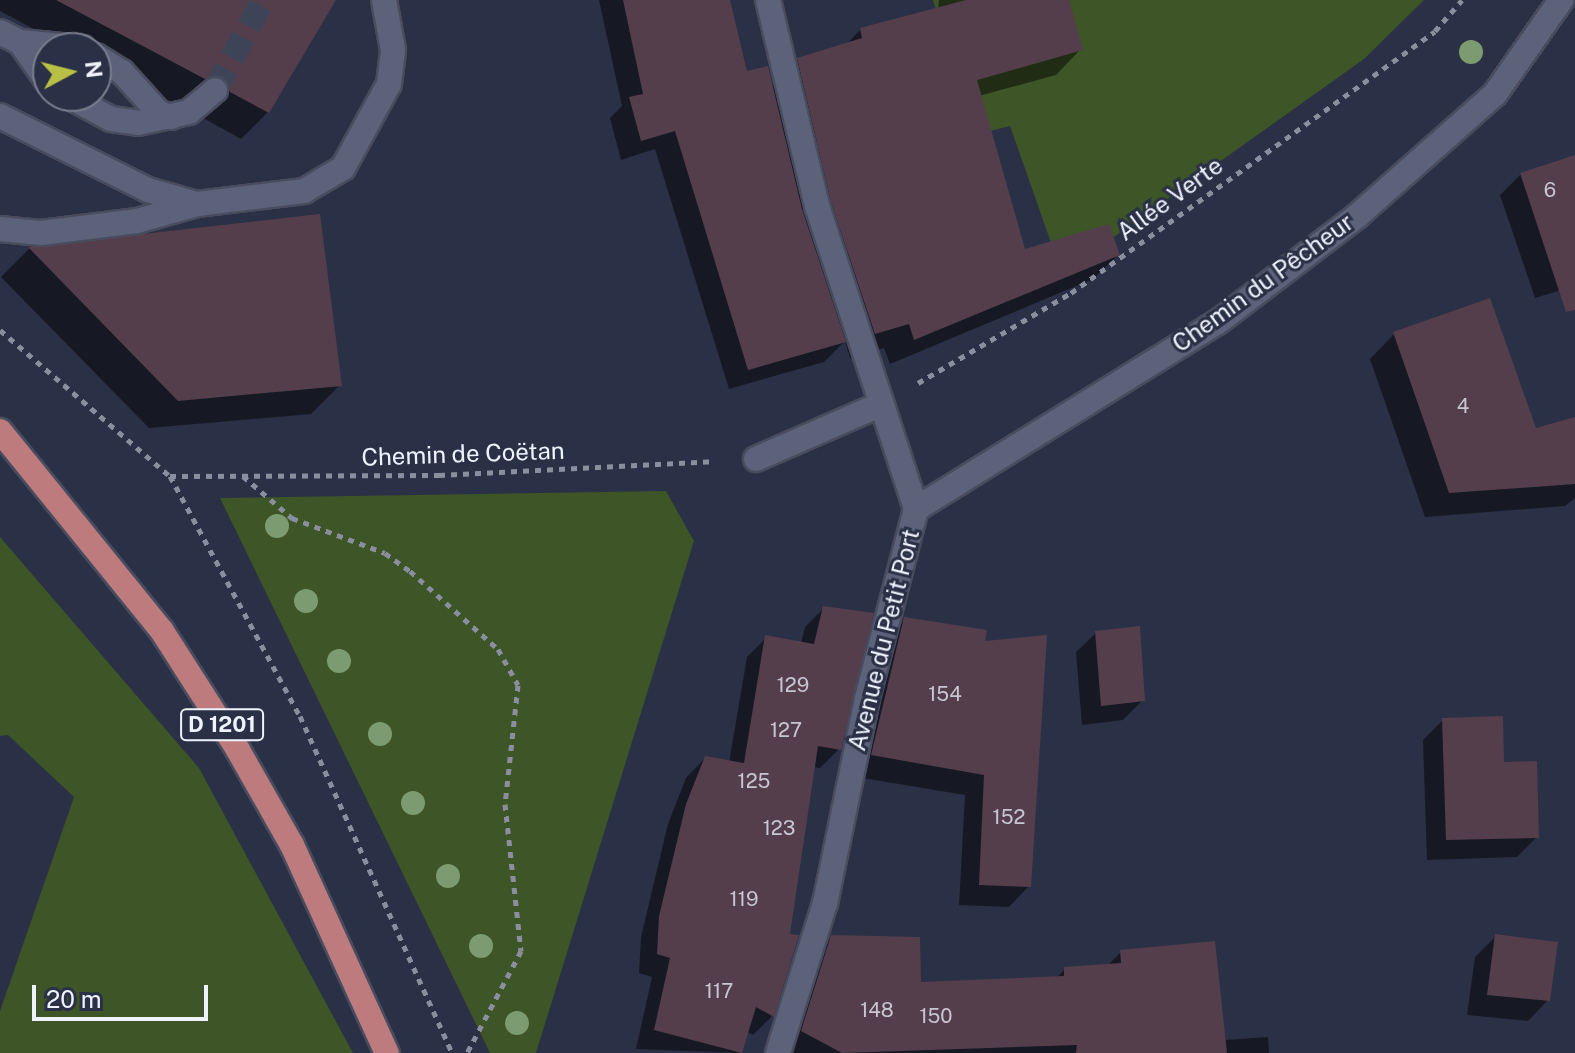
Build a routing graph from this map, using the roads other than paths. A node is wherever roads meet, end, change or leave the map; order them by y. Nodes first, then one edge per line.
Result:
1 (384, 0) edge
2 (768, 0) edge
3 (1561, 0) edge
4 (10, 37) edge
5 (32, 40) edge
6 (32, 63) edge
7 (112, 66) edge
8 (215, 90) tunnel mouth
9 (98, 112) edge
10 (0, 116) edge
11 (171, 117) junction
12 (197, 204) junction
13 (0, 229) edge
14 (882, 404) junction
15 (0, 431) edge
16 (756, 459) road end
17 (916, 509) junction
18 (387, 1053) edge
19 (778, 1053) edge

1 - 12 street
2 - 14 street, Avenue du Petit Port
3 - 17 street, Chemin du Pêcheur
4 - 5 street
4 - 6 street
7 - 11 street
8 - 11 street
9 - 11 street
10 - 12 street
12 - 13 street
14 - 16 street
14 - 17 street, Avenue du Petit Port
15 - 18 main road, D 1201
17 - 19 street, Avenue du Petit Port

